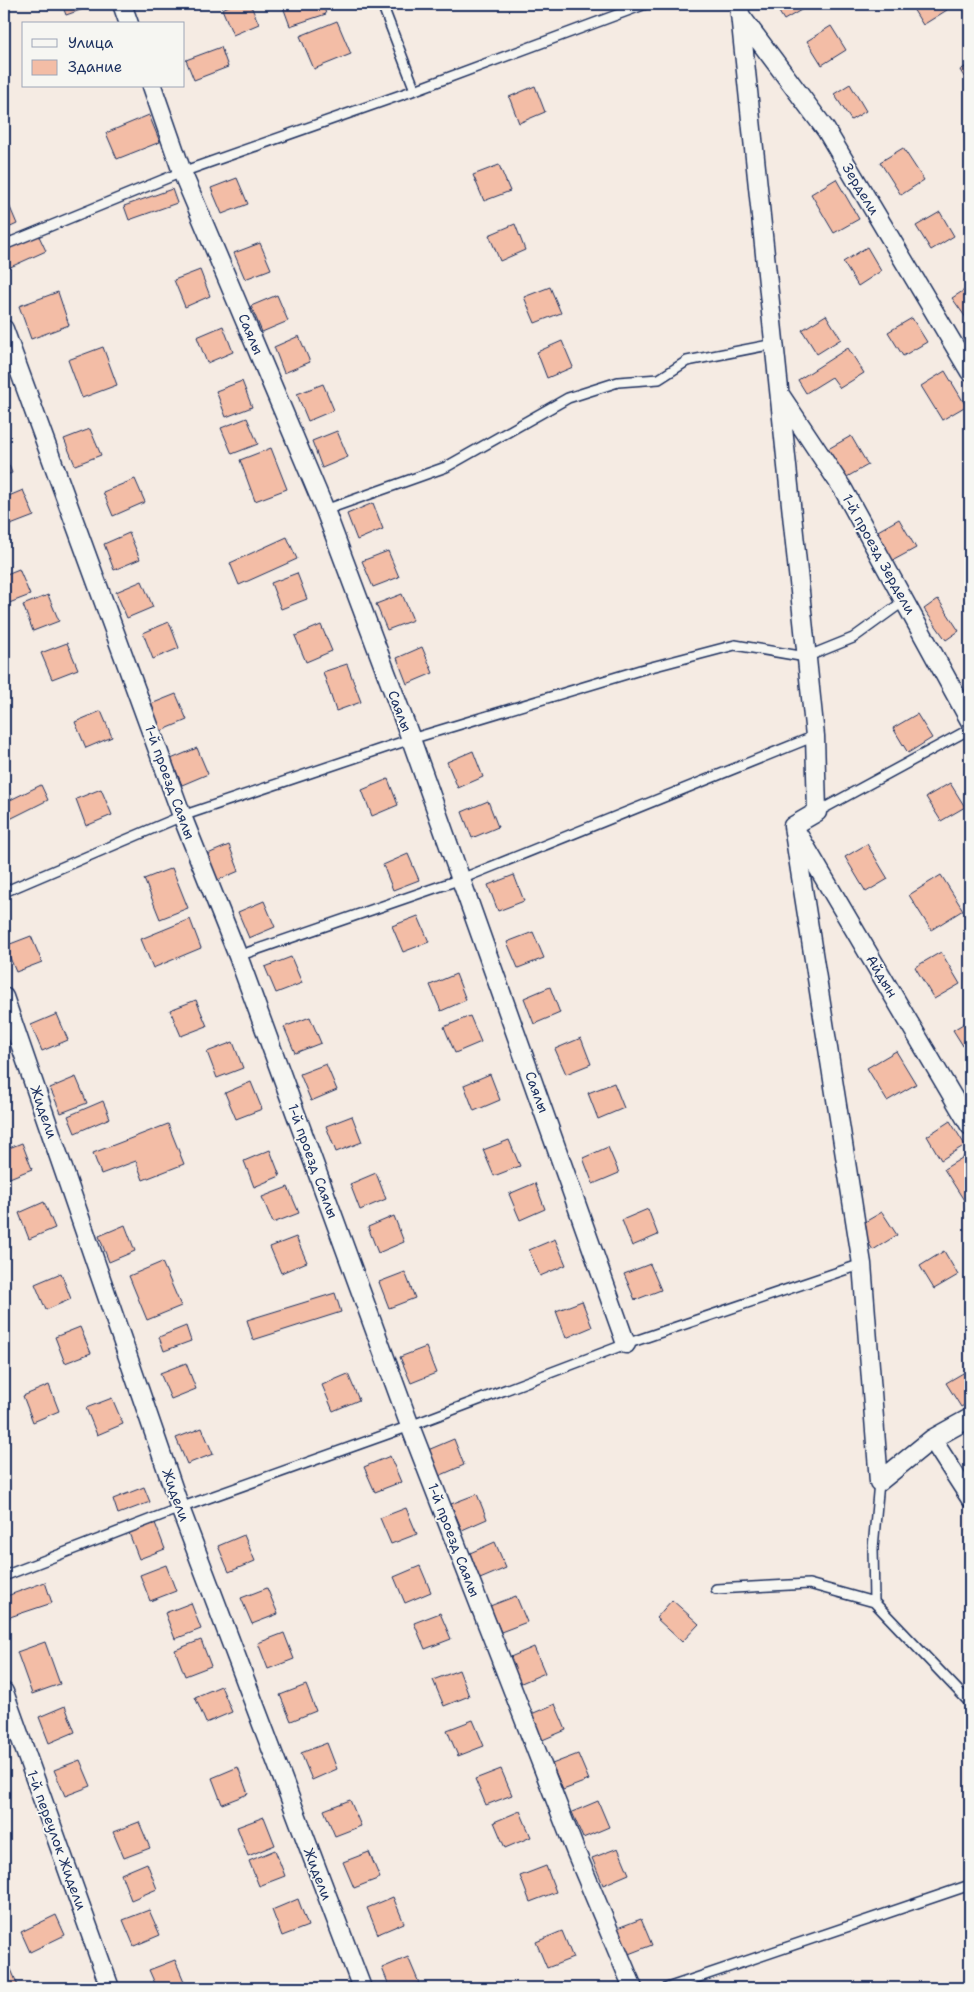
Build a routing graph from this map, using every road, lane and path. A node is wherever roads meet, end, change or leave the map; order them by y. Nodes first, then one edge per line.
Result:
1 (122, 4) edge
2 (382, 4) edge
3 (646, 4) edge
4 (739, 9) edge
5 (128, 22) edge
6 (153, 88) edge
7 (414, 90) junction
8 (182, 172) junction
9 (4, 245) edge
10 (4, 329) edge
11 (774, 344) junction
12 (970, 372) edge
13 (779, 392) junction
14 (325, 510) junction
15 (904, 601) junction
16 (806, 657) junction
17 (970, 721) edge
18 (970, 729) edge
19 (815, 736) junction
20 (411, 740) junction
21 (817, 812) junction
22 (182, 816) junction
23 (793, 826) junction
24 (461, 879) junction
25 (4, 892) edge
26 (238, 956) junction
27 (4, 997) edge
28 (970, 1126) edge
29 (862, 1264) junction
30 (626, 1344) junction
31 (970, 1418) edge
32 (410, 1426) junction
33 (932, 1439) junction
34 (879, 1482) junction
35 (970, 1498) edge
36 (180, 1508) junction
37 (4, 1576) edge
38 (716, 1588) dead end
39 (874, 1602) junction
40 (4, 1692) edge
41 (970, 1703) edge
42 (970, 1885) edge
43 (110, 1988) edge
44 (362, 1988) edge
45 (634, 1988) edge
46 (667, 1988) edge

1 - 5 street
2 - 7 lane
3 - 7 lane
4 - 11 street
4 - 12 street, Зердели
6 - 8 street, Саялы
7 - 8 lane
8 - 9 lane
8 - 14 street, Саялы
10 - 22 street, 1-й проезд Саялы
11 - 13 street
11 - 14 lane
13 - 15 street, 1-й проезд Зердели
13 - 16 street
14 - 20 street, Саялы
15 - 16 lane
15 - 17 street, 1-й проезд Зердели
16 - 19 street
16 - 20 lane
18 - 21 lane
19 - 21 street
19 - 24 lane
20 - 22 lane
20 - 24 street, Саялы
21 - 23 street
22 - 25 lane
22 - 26 street, 1-й проезд Саялы
23 - 28 street, Айдын
23 - 29 street
24 - 26 lane
24 - 30 street, Саялы
26 - 32 street, 1-й проезд Саялы
27 - 36 street, Жидели
29 - 30 lane
29 - 34 street
30 - 32 lane
31 - 33 street
32 - 36 lane
32 - 45 street, 1-й проезд Саялы
33 - 34 street
33 - 35 street
34 - 39 lane
36 - 37 lane
36 - 44 street, Жидели
38 - 39 lane
39 - 41 lane
40 - 43 street, 1-й переулок Жидели
42 - 46 lane

